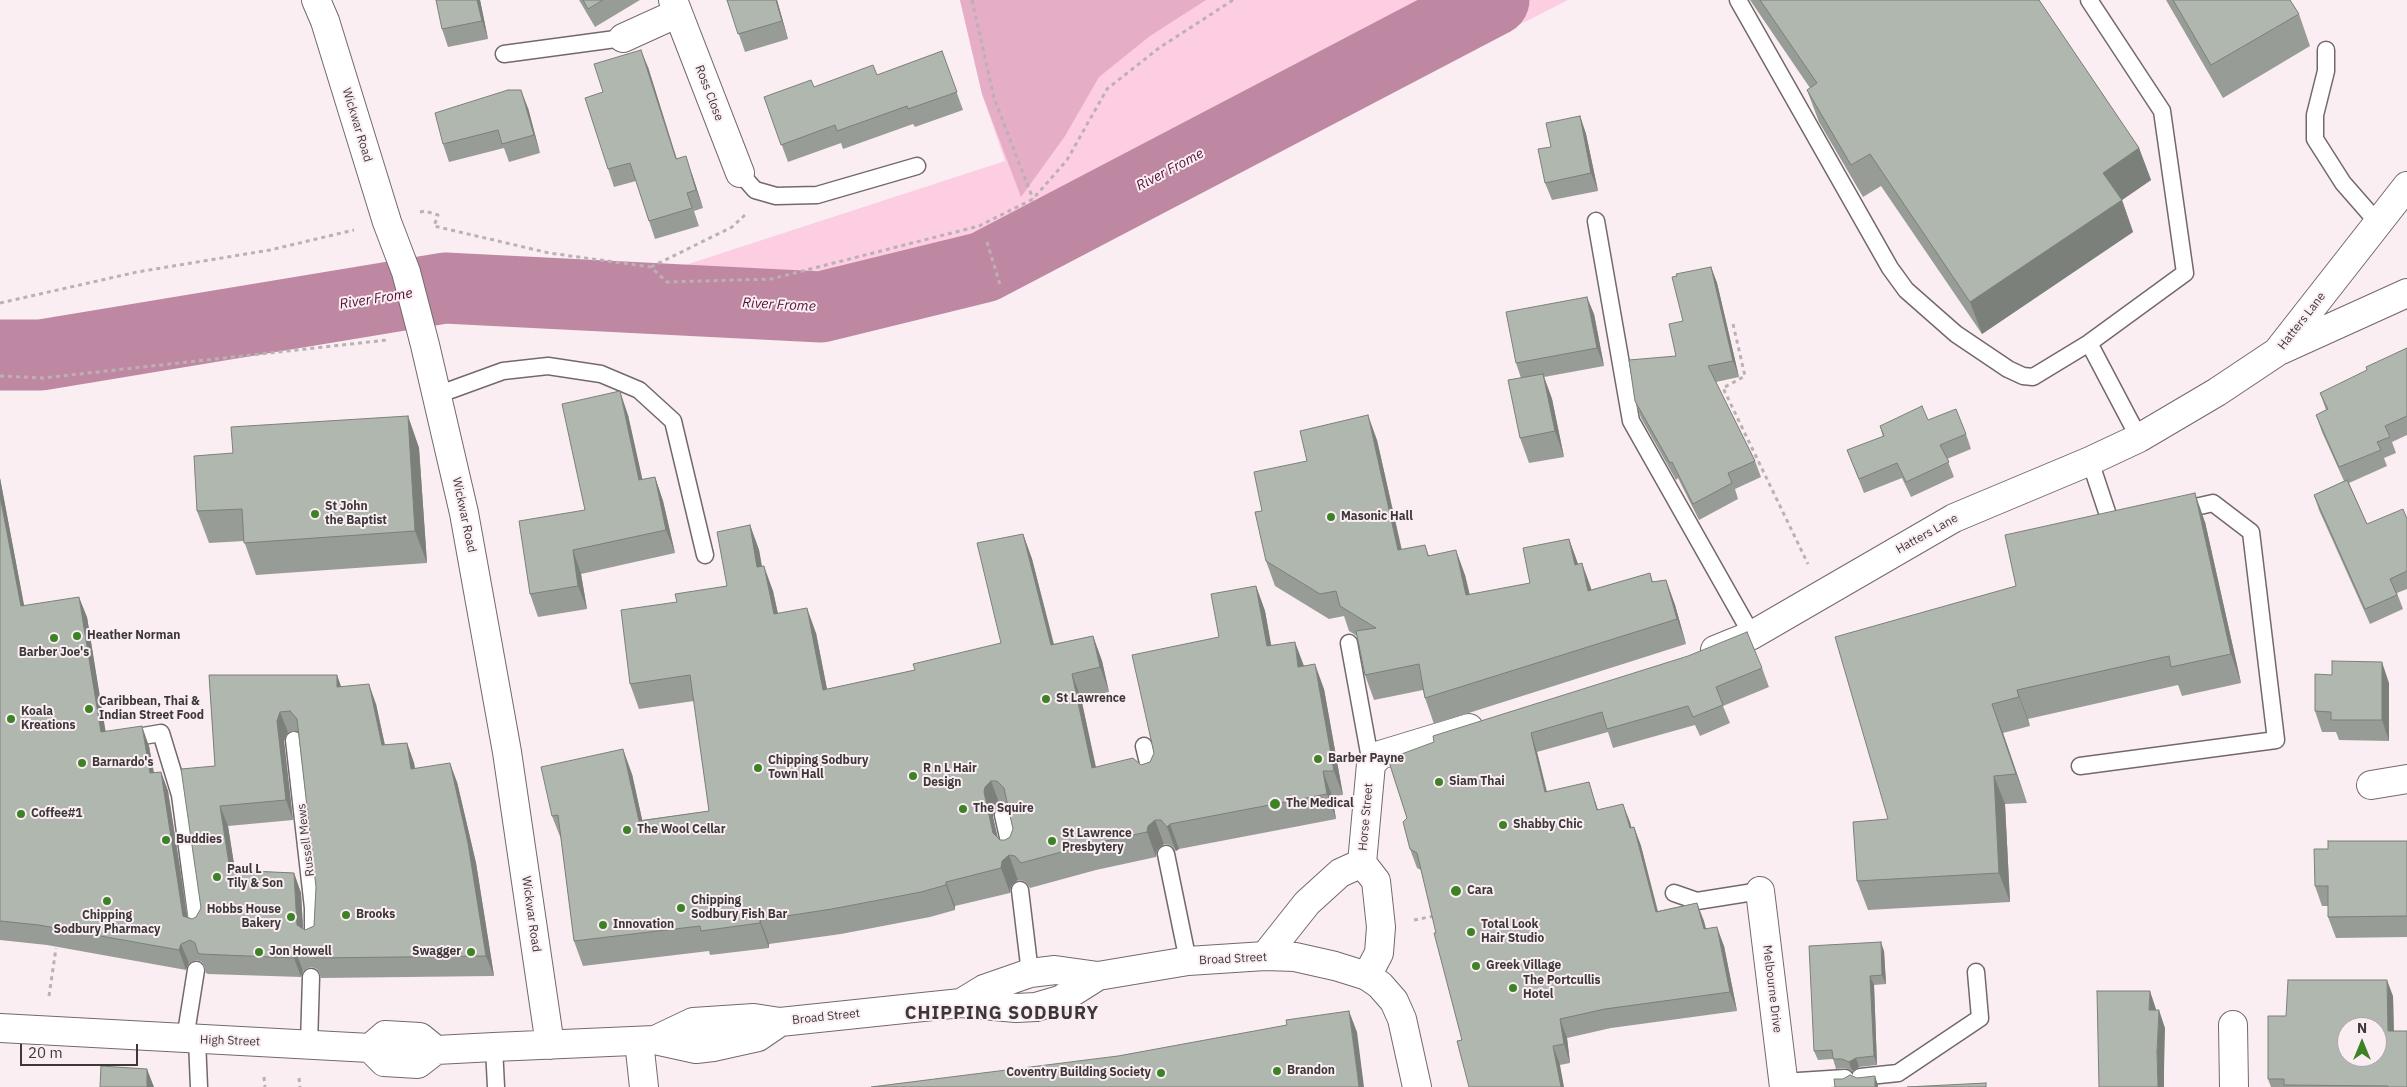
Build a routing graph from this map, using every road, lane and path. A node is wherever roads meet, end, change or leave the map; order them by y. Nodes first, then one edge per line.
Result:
1 (316, 0) edge
2 (972, 0) edge
3 (1233, 0) edge
4 (1738, 0) edge
5 (2089, 0) edge
6 (676, 6) edge
7 (623, 38) joint
8 (2326, 50) dead end
9 (504, 54) dead end
10 (917, 166) dead end
11 (740, 173) junction
12 (2407, 186) edge
13 (1033, 199) junction
14 (1596, 221) dead end
15 (386, 222) junction
16 (2378, 223) junction
17 (987, 242) dead end
18 (651, 267) junction
19 (1001, 288) dead end
20 (2407, 292) edge
21 (0, 303) edge
22 (1733, 324) dead end
23 (425, 342) junction
24 (2089, 343) junction
25 (2277, 352) junction
26 (0, 376) edge
27 (437, 395) junction
28 (2139, 438) junction
29 (2090, 461) junction
30 (2158, 516) edge
31 (2130, 522) edge
32 (705, 555) dead end
33 (1823, 594) junction
34 (1752, 635) junction
35 (1349, 644) dead end
36 (1693, 657) edge
37 (1494, 721) edge
38 (131, 738) edge
39 (294, 740) dead end
40 (1144, 746) dead end
41 (1372, 764) junction
42 (2080, 766) dead end
43 (2407, 779) edge
44 (1152, 780) edge
45 (2371, 785) dead end
46 (1003, 815) edge
47 (1166, 854) edge
48 (1012, 855) edge
49 (1362, 863) junction
50 (1020, 890) edge
51 (1760, 890) joint
52 (1674, 893) dead end
53 (198, 928) edge
54 (312, 940) edge
55 (56, 948) edge
56 (1265, 956) junction
57 (1188, 961) junction
58 (196, 970) edge
59 (1976, 972) dead end
60 (1030, 973) junction
61 (1098, 976) junction
62 (1367, 976) junction
63 (311, 977) edge
64 (961, 1003) junction
65 (2233, 1025) dead end
66 (0, 1028) edge
67 (44, 1031) junction
68 (191, 1040) junction
69 (647, 1040) junction
70 (309, 1044) junction
71 (550, 1044) junction
72 (494, 1047) junction
73 (1784, 1084) edge
74 (199, 1087) edge
75 (496, 1087) edge
76 (644, 1087) edge
77 (1417, 1087) edge
78 (2234, 1087) edge

1 - 15 main road, Wickwar Road
2 - 13 path
3 - 13 path
4 - 24 lane
5 - 24 lane
6 - 7 main road, Ross Close
6 - 11 main road, Ross Close
7 - 9 lane
8 - 16 lane
10 - 11 lane
11 - 18 path
12 - 16 main road, Hatters Lane
13 - 18 path
14 - 34 lane
15 - 18 path
15 - 21 path
15 - 23 main road, Wickwar Road
16 - 25 main road, Hatters Lane
17 - 19 path
20 - 25 main road
22 - 33 path
23 - 26 path
23 - 27 main road, Wickwar Road
24 - 28 lane
25 - 28 main road, Hatters Lane
27 - 32 lane
27 - 71 main road, Wickwar Road
28 - 29 main road, Hatters Lane
29 - 31 lane
29 - 33 main road, Hatters Lane
30 - 42 lane
33 - 34 main road, Hatters Lane
34 - 36 main road, Hatters Lane
35 - 41 lane
37 - 41 main road
38 - 53 lane
39 - 54 lane, Russell Mews
40 - 44 lane
41 - 49 main road, Horse Street
43 - 45 main road
46 - 48 lane
47 - 57 lane
49 - 56 main road
49 - 62 main road, Horse Street
50 - 60 lane
51 - 52 lane
51 - 73 main road, Melbourne Drive
55 - 67 path
56 - 57 main road, Broad Street
56 - 62 main road, Broad Street
57 - 61 main road, Broad Street
58 - 68 lane
59 - 73 lane
60 - 61 main road, Broad Street
60 - 64 main road, Broad Street
61 - 64 main road, Broad Street
62 - 77 main road
63 - 70 lane
64 - 69 main road, Broad Street
65 - 78 main road
66 - 67 main road, High Street
67 - 68 main road, High Street
68 - 70 main road, High Street
68 - 74 lane
69 - 71 main road, Broad Street
69 - 76 main road
70 - 72 main road, High Street
71 - 72 main road, High Street
72 - 75 lane

